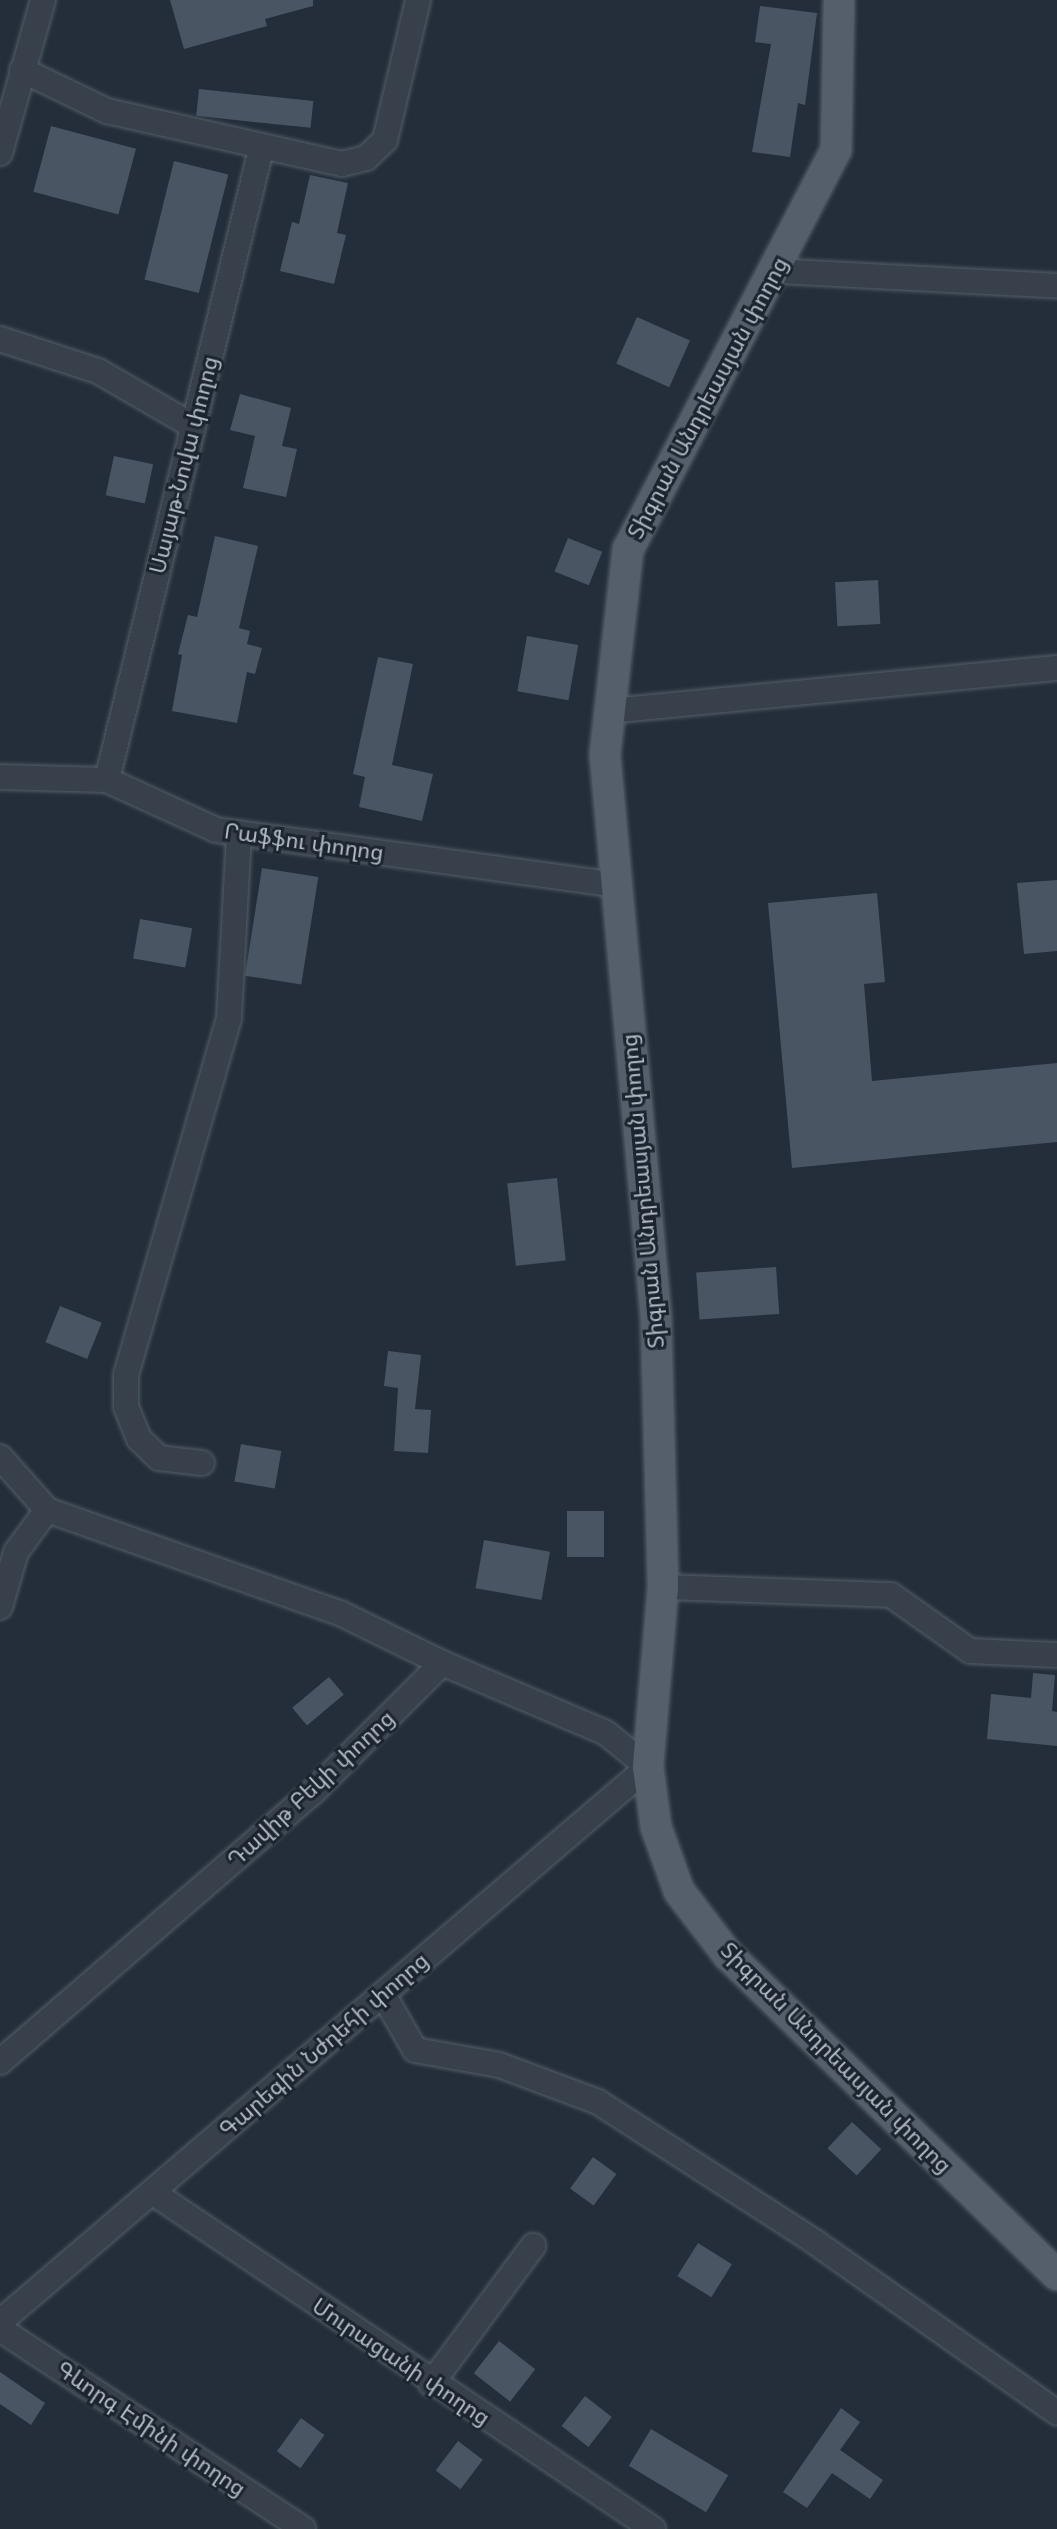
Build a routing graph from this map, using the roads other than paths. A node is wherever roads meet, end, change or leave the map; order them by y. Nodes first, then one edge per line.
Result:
1 (43, 0) edge
2 (418, 0) edge
3 (839, 0) edge
4 (22, 70) junction
5 (261, 149) junction
6 (0, 153) edge
7 (775, 271) junction
8 (1057, 286) edge
9 (0, 339) edge
10 (193, 426) junction
11 (1057, 668) edge
12 (610, 711) junction
13 (0, 777) edge
14 (107, 780) junction
15 (239, 833) junction
16 (617, 885) junction
17 (0, 1457) edge
18 (202, 1463) dead end
19 (47, 1510) junction
20 (663, 1587) junction
21 (0, 1607) edge
22 (1057, 1655) edge
23 (442, 1663) junction
24 (648, 1767) junction
25 (383, 1994) junction
26 (0, 2062) edge
27 (152, 2192) junction
28 (533, 2246) dead end
29 (1057, 2275) edge
30 (0, 2322) edge
31 (0, 2329) edge
32 (431, 2384) junction
33 (1057, 2413) edge
34 (303, 2529) edge
35 (653, 2529) edge

1 - 4 street
2 - 5 street
3 - 7 main road, Տիգրան Անդրեասյան փողոց
4 - 5 street
4 - 6 street
5 - 10 street, Սայաթ-Նովա փողոց
7 - 8 street
7 - 12 main road, Տիգրան Անդրեասյան փողոց
9 - 10 street
10 - 14 street, Սայաթ-Նովա փողոց
11 - 12 street
12 - 16 main road, Տիգրան Անդրեասյան փողոց
13 - 14 street, Րաֆֆու փողոց
14 - 15 street, Րաֆֆու փողոց
15 - 16 street, Րաֆֆու փողոց
15 - 18 street
16 - 20 main road, Տիգրան Անդրեասյան փողոց
17 - 19 street
19 - 21 street
19 - 23 street
20 - 22 street
20 - 24 main road, Տիգրան Անդրեասյան փողոց
23 - 24 street
23 - 26 street, Դավիթ Բեկի փողոց
24 - 25 street, Գարեգին Նժդեհի փողոց
24 - 29 main road, Տիգրան Անդրեասյան փողոց
25 - 27 street, Գարեգին Նժդեհի փողոց
25 - 33 street
27 - 30 street, Գարեգին Նժդեհի փողոց
27 - 32 street, Մուրացանի փողոց
28 - 32 street
31 - 34 street, Գևորգ Էմինի փողոց
32 - 35 street, Մուրացանի փողոց

